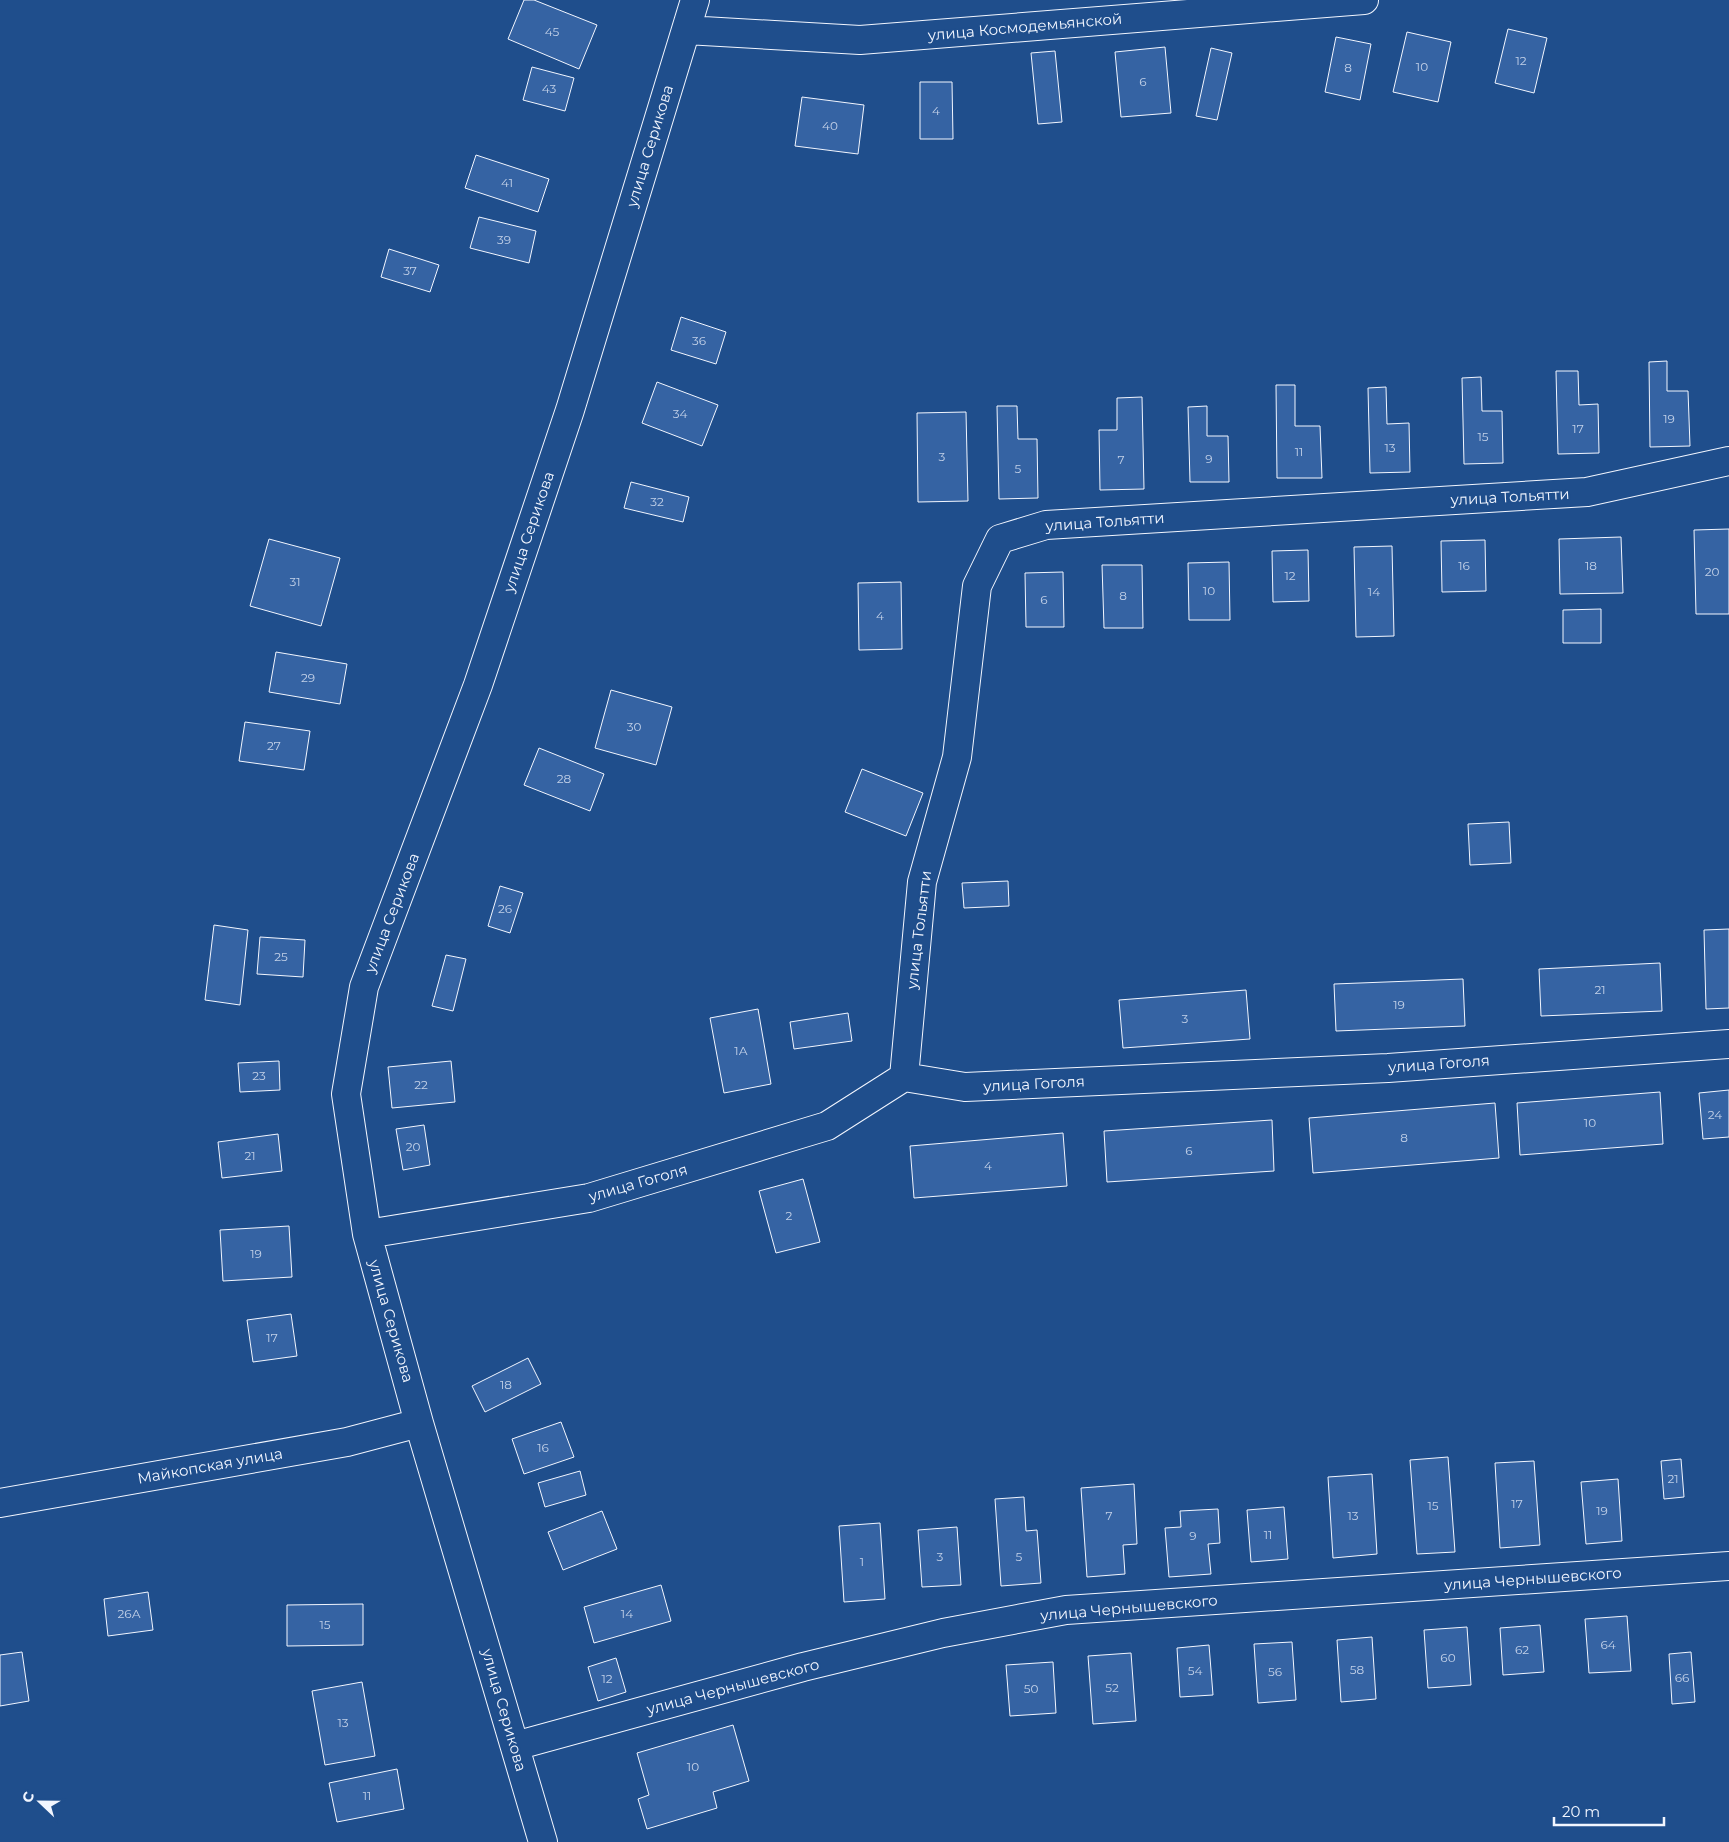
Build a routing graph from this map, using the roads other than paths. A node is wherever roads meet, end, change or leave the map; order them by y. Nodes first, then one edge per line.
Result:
1 (695, 0) edge
2 (1364, 0) edge
3 (686, 30) junction
4 (1729, 461) edge
5 (1729, 1044) edge
6 (904, 1077) junction
7 (367, 1234) junction
8 (419, 1422) junction
9 (0, 1502) edge
10 (1729, 1566) edge
11 (514, 1746) junction
12 (542, 1842) edge

1 - 3 street, улица Серикова
2 - 3 street, улица Космодемьянской
3 - 7 street, улица Серикова
4 - 6 street, улица Тольятти
5 - 6 street, улица Гоголя
6 - 7 street, улица Гоголя
7 - 8 street, улица Серикова
8 - 9 street, Майкопская улица
8 - 11 street, улица Серикова
10 - 11 street, улица Чернышевского
11 - 12 street, улица Серикова

